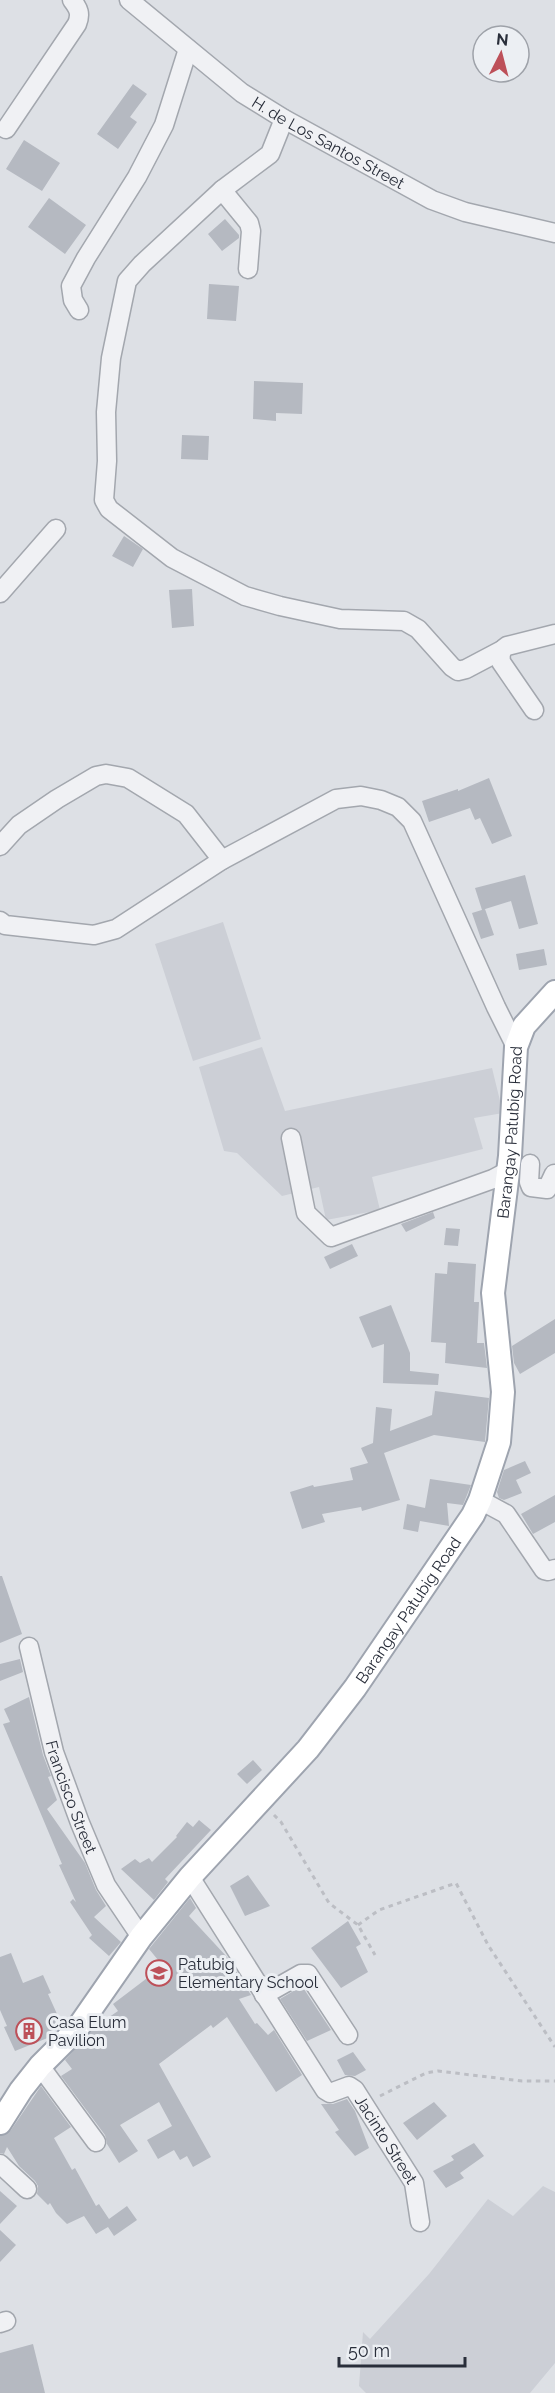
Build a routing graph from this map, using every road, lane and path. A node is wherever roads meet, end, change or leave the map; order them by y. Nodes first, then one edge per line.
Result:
1 (72, 0) edge
2 (129, 0) edge
3 (188, 49) junction
4 (284, 119) junction
5 (6, 129) dead end
6 (222, 190) junction
7 (555, 233) edge
8 (248, 269) dead end
9 (79, 310) dead end
10 (56, 529) dead end
11 (0, 592) edge
12 (555, 634) edge
13 (502, 650) junction
14 (534, 710) dead end
15 (0, 846) edge
16 (222, 860) junction
17 (0, 921) edge
18 (555, 992) edge
19 (516, 1047) junction
20 (291, 1138) dead end
21 (516, 1164) junction
22 (555, 1174) edge
23 (480, 1500) junction
24 (555, 1569) edge
25 (29, 1647) dead end
26 (260, 1802) junction
27 (190, 1876) junction
28 (358, 1924) junction
29 (141, 1937) junction
30 (375, 1955) dead end
31 (264, 1995) junction
32 (348, 2035) dead end
33 (555, 2047) edge
34 (40, 2066) junction
35 (555, 2081) edge
36 (365, 2105) junction
37 (0, 2123) edge
38 (96, 2142) dead end
39 (0, 2164) edge
40 (27, 2189) dead end
41 (420, 2222) dead end

1 - 5 street
2 - 3 street, H. de Los Santos Street
3 - 4 street, H. de Los Santos Street
3 - 9 street
4 - 6 street
4 - 7 street, H. de Los Santos Street
6 - 8 street
6 - 13 street
10 - 11 street
12 - 13 street
13 - 14 street
15 - 16 street
16 - 17 street
16 - 19 street
18 - 19 main road, Barangay Patubig Road
19 - 21 main road, Barangay Patubig Road
20 - 21 street
21 - 22 street
21 - 23 main road, Barangay Patubig Road
23 - 24 street
23 - 26 main road, Barangay Patubig Road
25 - 29 street, Francisco Street
26 - 27 main road, Barangay Patubig Road
26 - 28 path
27 - 29 main road, Barangay Patubig Road
27 - 31 street, Jacinto Street
28 - 30 path
28 - 33 path
29 - 34 main road, Barangay Patubig Road
31 - 32 street
31 - 36 street, Jacinto Street
34 - 37 main road, Barangay Patubig Road
34 - 38 street
35 - 36 path
36 - 41 street, Jacinto Street
39 - 40 street

